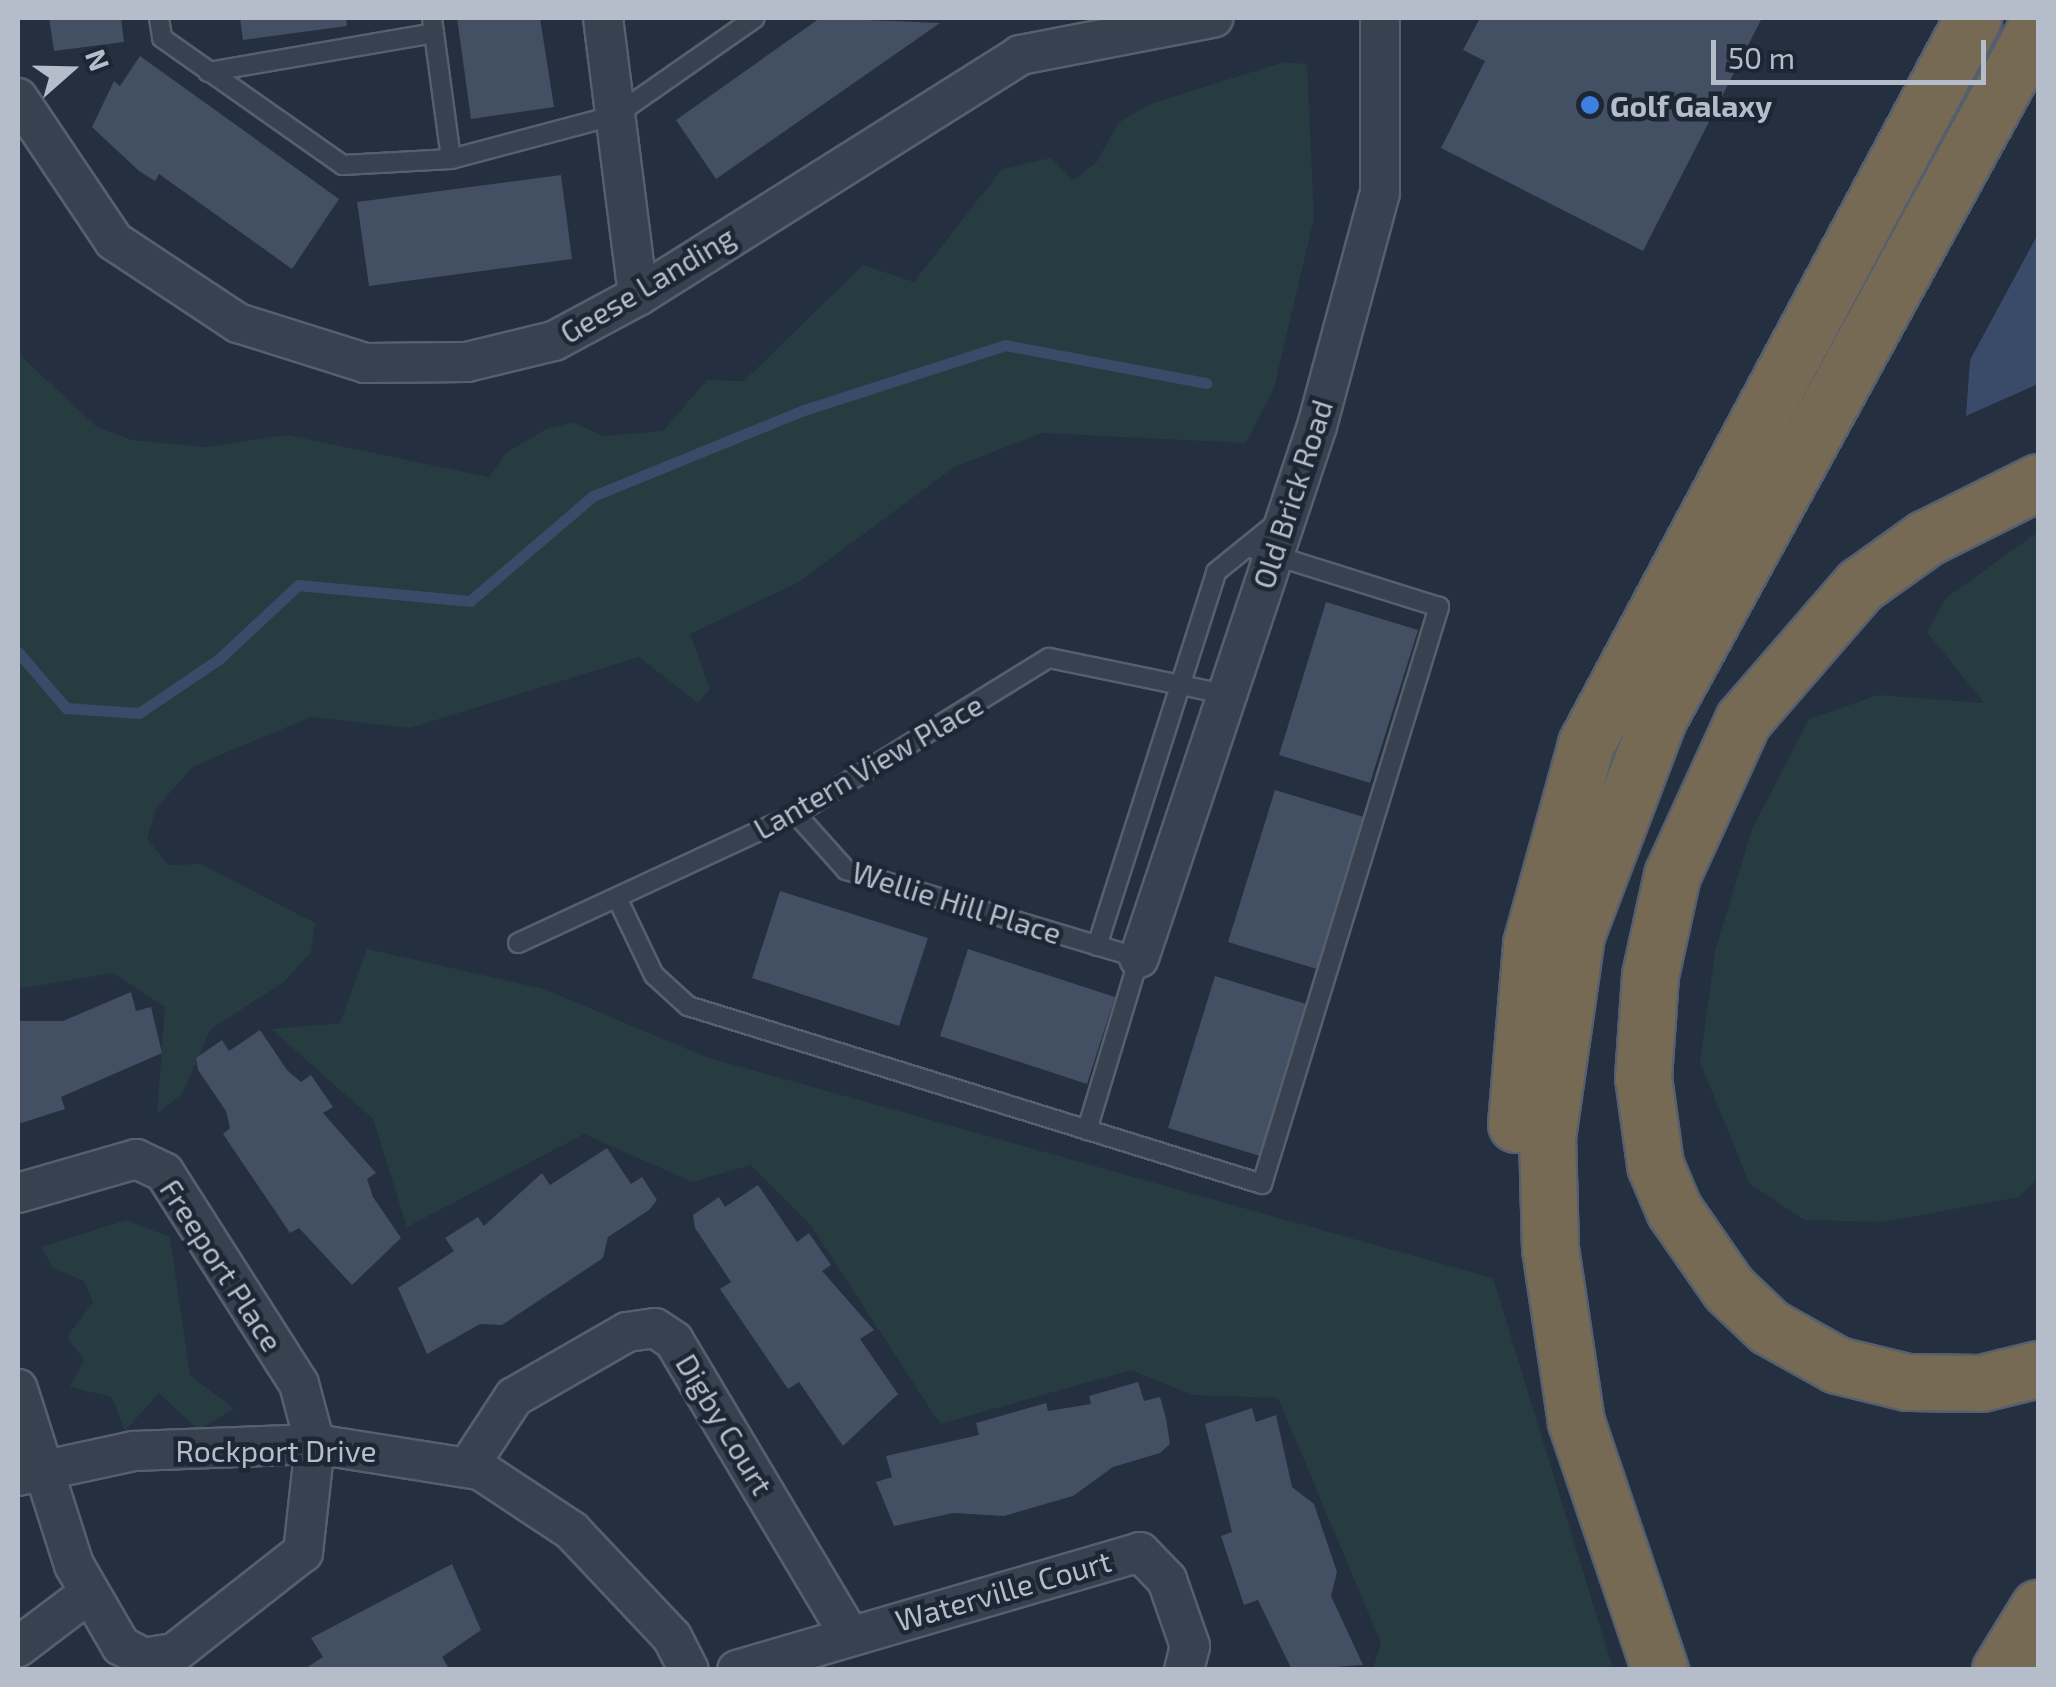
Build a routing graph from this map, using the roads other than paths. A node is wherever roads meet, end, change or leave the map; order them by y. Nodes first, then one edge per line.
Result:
1 (159, 18) edge
2 (603, 18) edge
3 (754, 18) edge
4 (1213, 18) edge
5 (1380, 18) edge
6 (1973, 18) edge
7 (2038, 24) edge
8 (433, 25) edge
9 (208, 72) junction
10 (18, 98) edge
11 (616, 116) junction
12 (451, 160) junction
13 (638, 296) junction
14 (2038, 482) edge
15 (1260, 550) junction
16 (1175, 682) junction
17 (1226, 694) junction
18 (796, 814) junction
19 (618, 900) junction
20 (518, 943) dead end
21 (1097, 946) junction
22 (1139, 958) junction
23 (1087, 1130) junction
24 (18, 1193) edge
25 (2038, 1369) edge
26 (18, 1388) edge
27 (1576, 1422) junction
28 (316, 1444) junction
29 (468, 1467) junction
30 (32, 1472) edge
31 (88, 1594) junction
32 (2038, 1608) edge
33 (848, 1635) junction
34 (18, 1646) edge
35 (689, 1670) edge
36 (737, 1670) edge
37 (1184, 1670) edge
38 (1660, 1670) edge
39 (2000, 1670) edge

1 - 9 lane
2 - 11 street
3 - 11 lane
4 - 13 street, Geese Landing
5 - 15 street, Old Brick Road
6 - 27 highway
7 - 27 highway
8 - 9 lane
8 - 12 lane
9 - 12 lane
10 - 13 street, Geese Landing
11 - 12 lane
11 - 13 street
14 - 25 highway
15 - 16 lane
15 - 17 street, Old Brick Road
15 - 23 lane
16 - 17 lane, Lantern View Place
16 - 18 lane, Lantern View Place
16 - 21 lane
17 - 22 street, Old Brick Road
18 - 19 lane, Lantern View Place
18 - 21 lane, Wellie Hill Place
19 - 20 lane, Lantern View Place
19 - 23 lane
21 - 22 lane, Wellie Hill Place
22 - 23 lane
24 - 28 street, Freeport Place
26 - 30 street
27 - 38 highway
28 - 29 street, Rockport Drive
28 - 30 street, Rockport Drive
28 - 31 street
29 - 33 street, Digby Court
29 - 35 street, Rockport Drive
30 - 31 street
31 - 34 street
32 - 39 highway
33 - 36 street, Waterville Court
33 - 37 street, Waterville Court

